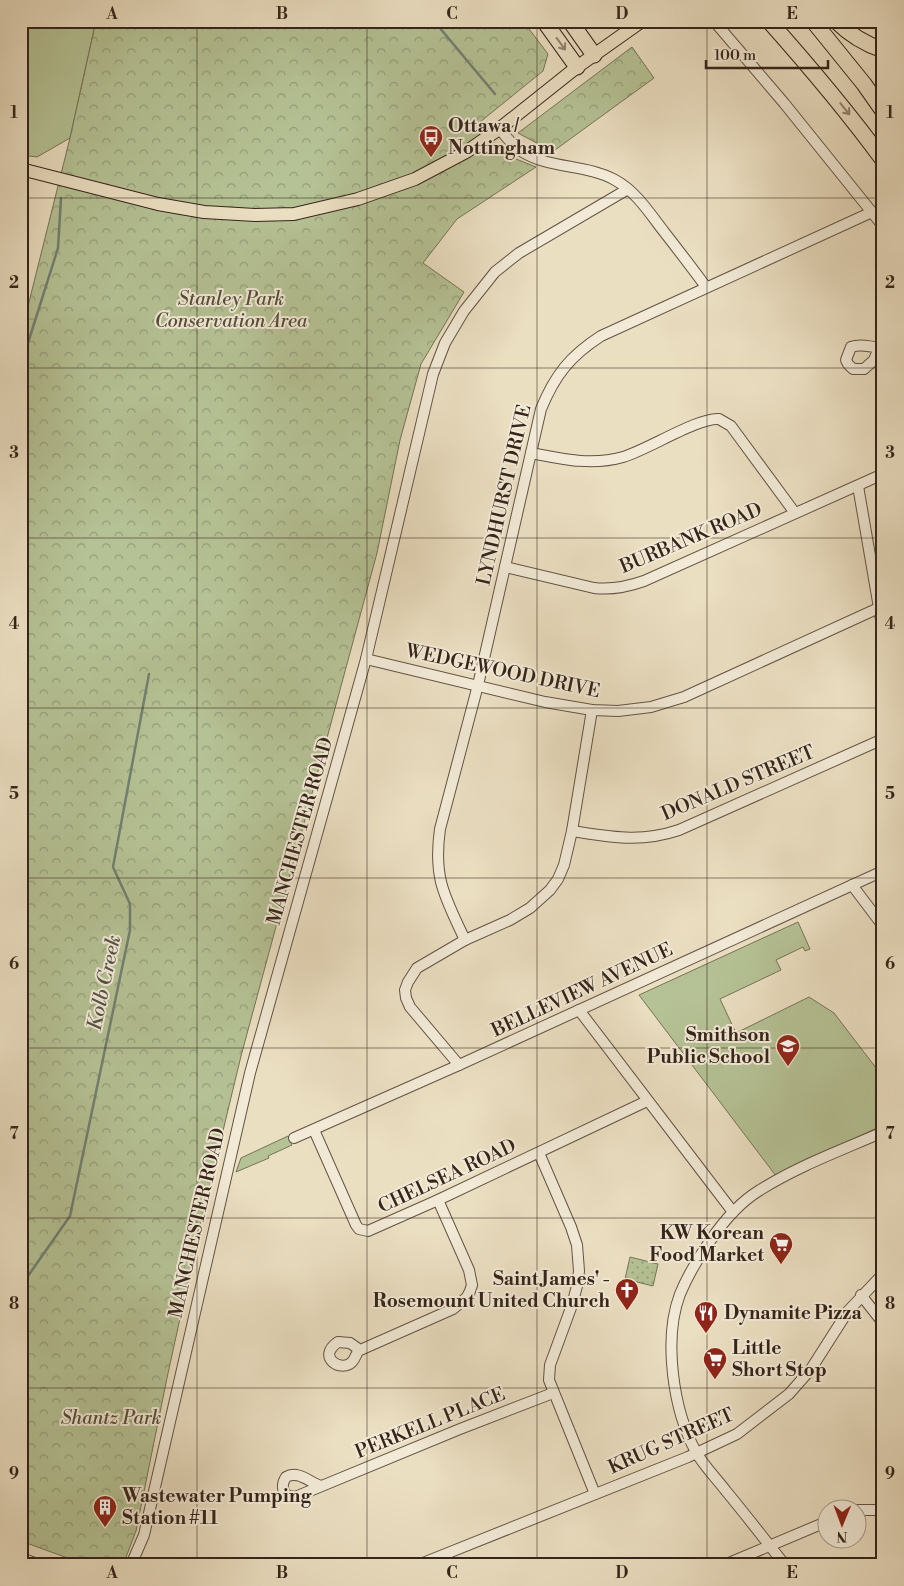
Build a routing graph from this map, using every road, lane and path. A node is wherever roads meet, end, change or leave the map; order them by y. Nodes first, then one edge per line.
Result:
1 (544, 21) edge
2 (570, 21) edge
3 (642, 21) edge
4 (714, 21) edge
5 (757, 21) edge
6 (769, 21) edge
7 (813, 21) edge
8 (836, 21) edge
9 (883, 50) edge
10 (594, 55) junction
11 (577, 67) junction
12 (814, 71) junction
13 (883, 111) edge
14 (499, 129) junction
15 (883, 160) edge
16 (21, 169) edge
17 (628, 189) junction
18 (872, 212) junction
19 (883, 226) edge
20 (706, 287) junction
21 (531, 453) junction
22 (883, 474) edge
23 (858, 486) junction
24 (795, 513) junction
25 (505, 567) junction
26 (881, 607) edge
27 (883, 631) edge
28 (366, 659) junction
29 (478, 686) junction
30 (592, 710) junction
31 (883, 739) edge
32 (572, 831) junction
33 (883, 871) edge
34 (852, 885) junction
35 (883, 926) edge
36 (465, 940) junction
37 (579, 1010) junction
38 (459, 1065) junction
39 (647, 1101) junction
40 (314, 1130) junction
41 (881, 1135) edge
42 (294, 1138) dead end
43 (539, 1153) junction
44 (438, 1200) junction
45 (733, 1212) junction
46 (883, 1274) edge
47 (861, 1295) junction
48 (883, 1323) edge
49 (360, 1350) dead end
50 (553, 1393) junction
51 (697, 1453) junction
52 (321, 1486) dead end
53 (595, 1494) junction
54 (866, 1510) edge
55 (883, 1514) edge
56 (816, 1526) edge
57 (770, 1546) junction
58 (21, 1558) edge
59 (432, 1562) edge
60 (40, 1565) edge
61 (131, 1565) edge
62 (418, 1565) edge
63 (724, 1565) edge
64 (785, 1565) edge

1 -> 11 highway
2 - 10 highway
3 - 10 main road
4 - 18 street
5 - 12 highway
6 - 12 highway
7 - 13 highway
8 - 9 highway
10 - 11 main road
11 - 14 main road
12 -> 15 highway
14 - 16 main road
14 - 17 street
17 - 20 street
17 - 28 street, MANCHESTER ROAD
18 - 19 street
18 - 20 street, LYNDHURST DRIVE
20 - 21 street, LYNDHURST DRIVE
21 - 24 street
21 - 25 street, LYNDHURST DRIVE
22 - 23 street, BURBANK ROAD
23 - 24 street, BURBANK ROAD
23 - 26 street
24 - 25 street, BURBANK ROAD
25 - 29 street, LYNDHURST DRIVE
26 - 27 street
26 - 30 street, WEDGEWOOD DRIVE
28 - 29 street, WEDGEWOOD DRIVE
28 - 61 street, MANCHESTER ROAD
29 - 30 street, WEDGEWOOD DRIVE
29 - 36 street, LYNDHURST DRIVE
30 - 32 street
31 - 32 street, DONALD STREET
32 - 36 street
33 - 34 street, BELLEVIEW AVENUE
34 - 35 street
34 - 37 street, BELLEVIEW AVENUE
36 - 38 street
37 - 38 street, BELLEVIEW AVENUE
37 - 39 street
38 - 40 street, BELLEVIEW AVENUE
39 - 43 street, CHELSEA ROAD
39 - 45 street
40 - 42 street, BELLEVIEW AVENUE
40 - 44 street, CHELSEA ROAD
41 - 45 street
43 - 44 street, CHELSEA ROAD
43 - 50 street
44 - 49 street
45 - 51 street
46 - 47 street, KRUG STREET
47 - 48 street
47 - 51 street, KRUG STREET
50 - 52 street, PERKELL PLACE
50 - 53 street
51 - 53 street, KRUG STREET
51 - 57 street
53 - 59 street, KRUG STREET
54 - 55 street
56 - 57 street
57 - 63 street
57 - 64 street
58 - 60 street
59 - 62 street, KRUG STREET

